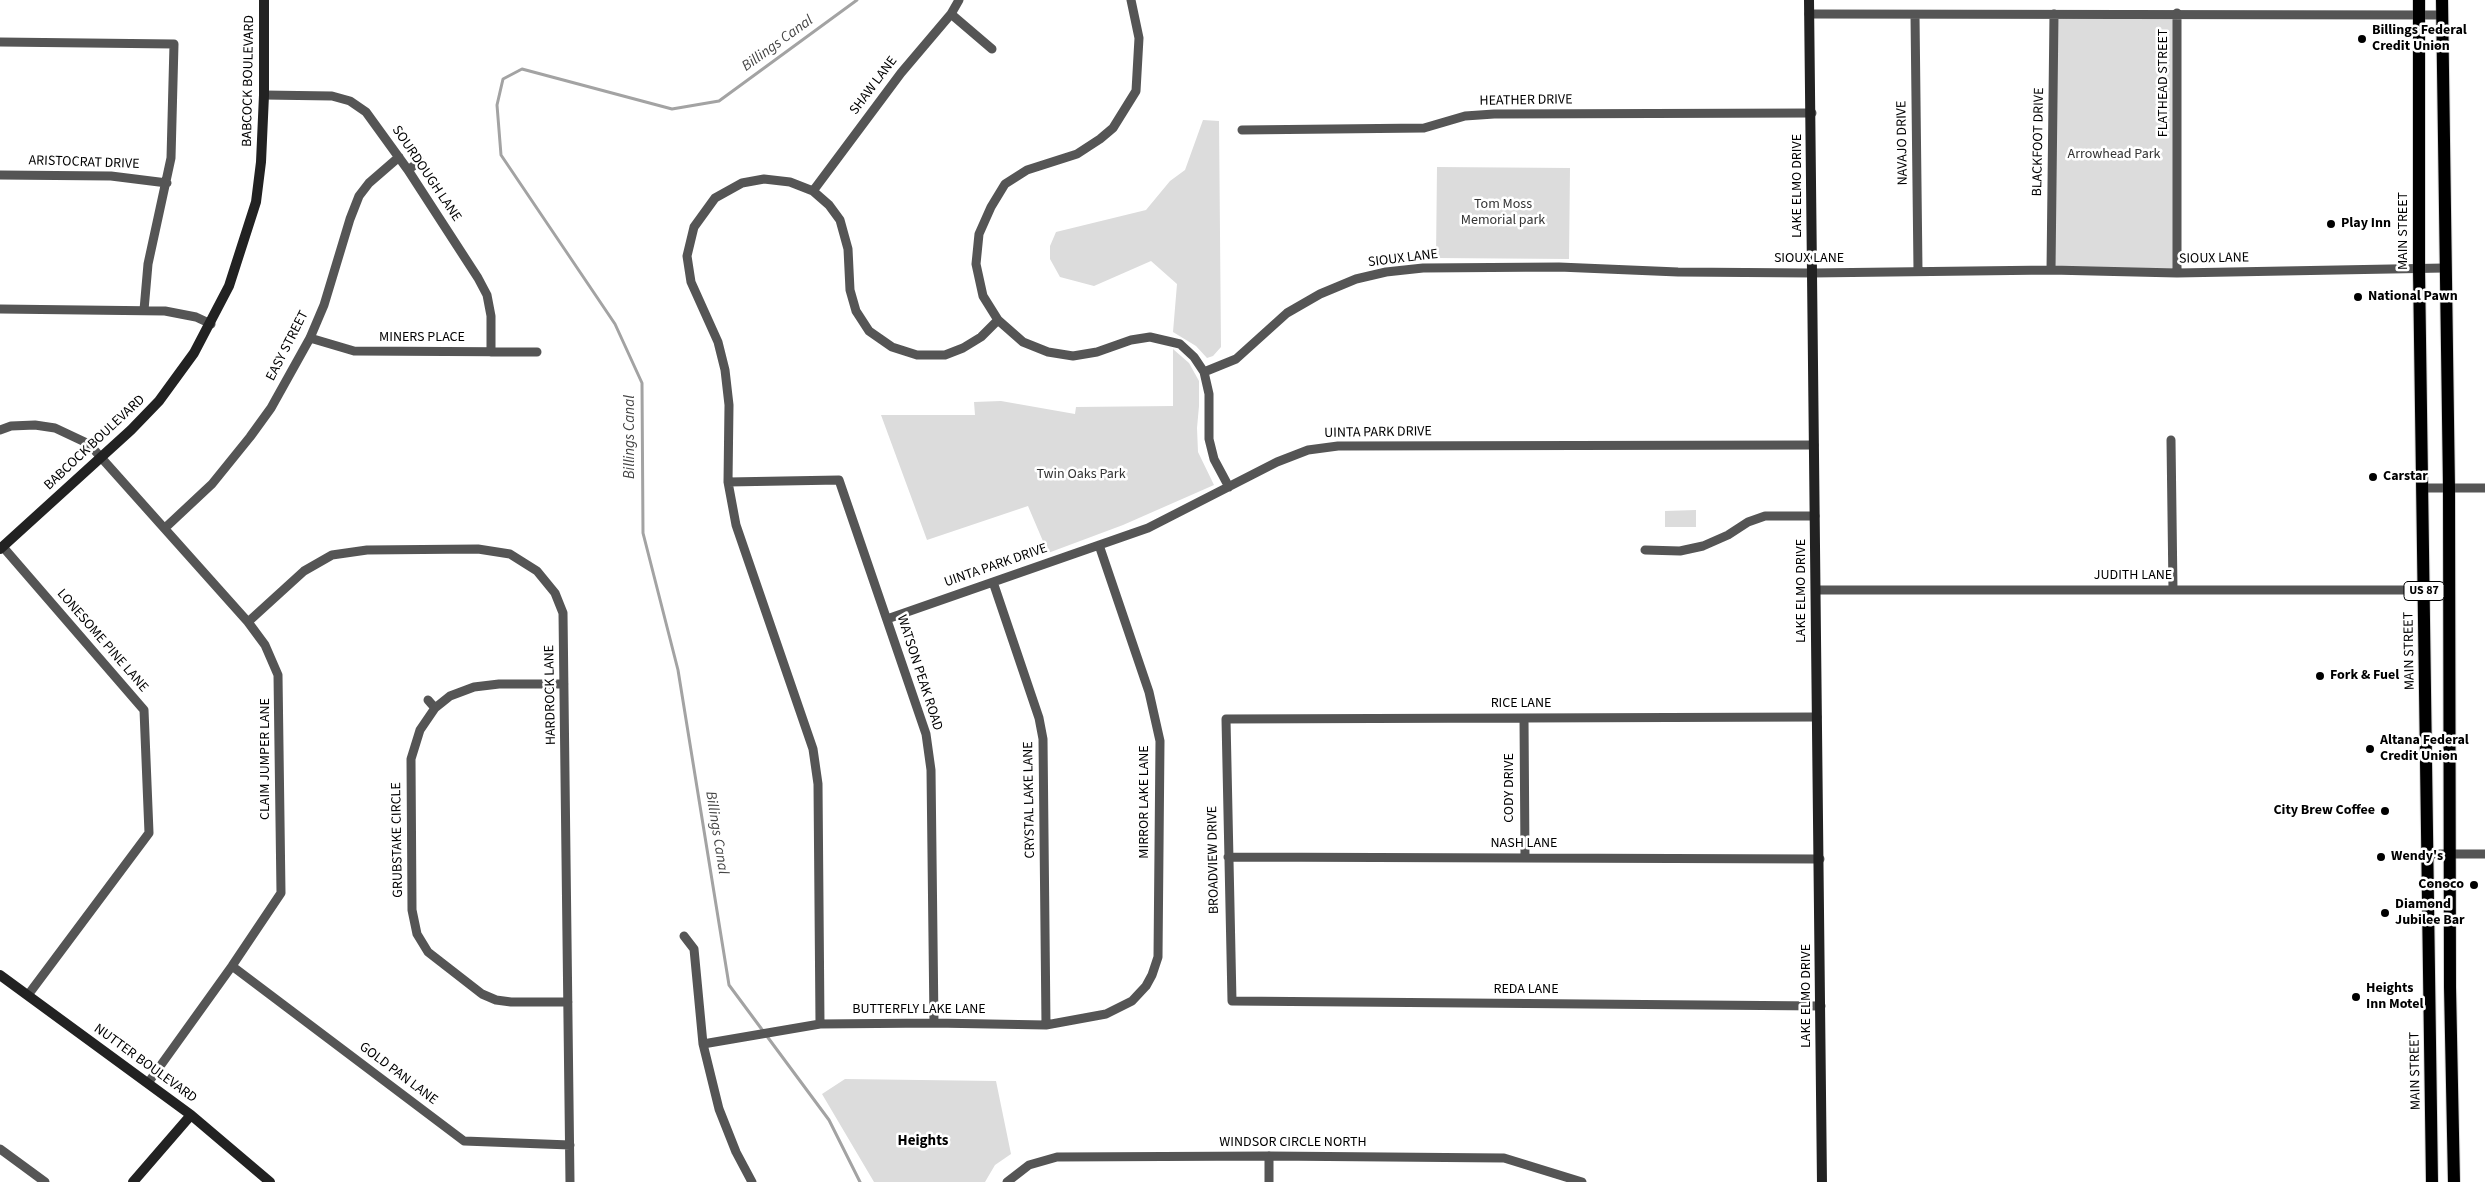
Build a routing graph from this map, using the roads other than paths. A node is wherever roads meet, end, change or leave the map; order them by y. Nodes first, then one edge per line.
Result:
1 (264, 0) edge
2 (959, 0) edge
3 (1131, 0) edge
4 (1809, 0) edge
5 (2419, 0) edge
6 (2442, 0) edge
7 (2177, 13) junction
8 (951, 14) junction
9 (1809, 14) junction
10 (2054, 14) junction
11 (2442, 14) junction
12 (1915, 15) junction
13 (2420, 15) junction
14 (0, 42) edge
15 (992, 49) dead end
16 (264, 94) junction
17 (1812, 114) junction
18 (1242, 130) dead end
19 (399, 158) junction
20 (420, 161) dead end
21 (408, 170) junction
22 (0, 175) edge
23 (167, 183) junction
24 (813, 191) junction
25 (2444, 268) junction
26 (2418, 269) junction
27 (2051, 270) junction
28 (1918, 271) junction
29 (1812, 273) junction
30 (2177, 273) junction
31 (0, 309) edge
32 (144, 310) junction
33 (998, 320) junction
34 (211, 324) junction
35 (310, 338) junction
36 (491, 352) junction
37 (536, 352) dead end
38 (1204, 372) junction
39 (0, 430) edge
40 (2171, 440) dead end
41 (1814, 445) junction
42 (102, 457) junction
43 (728, 482) junction
44 (1229, 487) junction
45 (2423, 488) junction
46 (2449, 488) junction
47 (2485, 488) edge
48 (1815, 516) junction
49 (165, 528) junction
50 (1099, 545) junction
51 (1, 548) edge
52 (1645, 550) dead end
53 (993, 582) junction
54 (1817, 590) junction
55 (2173, 590) junction
56 (2424, 590) junction
57 (2449, 590) junction
58 (888, 619) junction
59 (248, 622) junction
60 (564, 684) junction
61 (428, 700) dead end
62 (436, 708) junction
63 (1816, 717) junction
64 (1524, 718) junction
65 (1226, 719) joint
66 (2428, 854) junction
67 (2451, 854) junction
68 (2485, 854) edge
69 (1228, 857) junction
70 (1525, 858) junction
71 (1820, 859) junction
72 (684, 936) dead end
73 (232, 966) junction
74 (0, 975) edge
75 (28, 996) junction
76 (1132, 1001) joint
77 (1232, 1001) joint
78 (568, 1002) junction
79 (1821, 1006) junction
80 (934, 1023) junction
81 (820, 1024) junction
82 (1046, 1025) junction
83 (703, 1044) junction
84 (148, 1083) junction
85 (191, 1115) junction
86 (570, 1145) junction
87 (0, 1148) edge
88 (1269, 1156) junction
89 (46, 1182) edge
90 (132, 1182) edge
91 (270, 1182) edge
92 (570, 1182) edge
93 (752, 1182) edge
94 (1006, 1182) edge
95 (1269, 1182) edge
96 (1582, 1182) edge
97 (1822, 1182) edge
98 (2432, 1182) edge
99 (2454, 1182) edge

1 - 16 main road, BABCOCK BOULEVARD
2 - 8 street, SHAW LANE
3 - 33 street
4 - 9 main road, LAKE ELMO DRIVE
5 - 13 main road, MAIN STREET / US 87
6 - 11 main road, US 87
7 - 10 street
7 - 13 street
7 - 30 street, FLATHEAD STREET
8 - 15 street
8 - 24 street, SHAW LANE
9 - 12 street
9 - 17 main road, LAKE ELMO DRIVE
10 - 12 street
10 - 27 street, BLACKFOOT DRIVE
11 - 13 street
11 - 25 main road, US 87
12 - 28 street, NAVAJO DRIVE
13 - 26 main road, MAIN STREET / US 87
14 - 23 street
16 - 19 street, SOURDOUGH LANE
16 - 34 main road, BABCOCK BOULEVARD
17 - 18 street, HEATHER DRIVE
17 - 29 main road, LAKE ELMO DRIVE
19 - 21 street, SOURDOUGH LANE
19 - 35 street, EASY STREET
20 - 21 street
21 - 36 street, SOURDOUGH LANE
22 - 23 street, ARISTOCRAT DRIVE
23 - 32 street
24 - 33 street
24 - 43 street
25 - 26 street, SIOUX LANE
25 - 46 main road, US 87
26 - 30 street, SIOUX LANE
26 - 45 main road, MAIN STREET / US 87
27 - 28 street, SIOUX LANE
27 - 30 street, SIOUX LANE
28 - 29 street, SIOUX LANE
29 - 38 street, SIOUX LANE
29 - 41 main road, LAKE ELMO DRIVE
31 - 32 street
32 - 34 street
33 - 38 street
34 - 42 main road, BABCOCK BOULEVARD
35 - 36 street, MINERS PLACE
35 - 49 street, EASY STREET
36 - 37 street, MINERS PLACE
38 - 44 street
39 - 42 street, CLAIM JUMPER LANE
40 - 55 street
41 - 44 street, UINTA PARK DRIVE
41 - 48 main road, LAKE ELMO DRIVE
42 - 49 street, CLAIM JUMPER LANE
42 - 51 main road, BABCOCK BOULEVARD
43 - 58 street, WATSON PEAK ROAD
43 - 81 street
44 - 50 street, UINTA PARK DRIVE
45 - 46 street
45 - 56 main road, MAIN STREET / US 87
46 - 47 street
46 - 57 main road, US 87
48 - 52 street
48 - 54 main road, LAKE ELMO DRIVE
49 - 59 street, CLAIM JUMPER LANE
50 - 53 street, UINTA PARK DRIVE
50 - 76 street, MIRROR LAKE LANE
51 - 75 street, LONESOME PINE LANE
53 - 58 street, UINTA PARK DRIVE
53 - 82 street, CRYSTAL LAKE LANE
54 - 55 street, JUDITH LANE
54 - 63 main road, LAKE ELMO DRIVE
55 - 56 street, JUDITH LANE
56 - 57 street, JUDITH LANE
56 - 66 main road, MAIN STREET / US 87
57 - 67 main road, US 87
58 - 80 street, WATSON PEAK ROAD
59 - 60 street, HARDROCK LANE
59 - 73 street, CLAIM JUMPER LANE
60 - 62 street, GRUBSTAKE CIRCLE
60 - 78 street, HARDROCK LANE
61 - 62 street
62 - 78 street, GRUBSTAKE CIRCLE
63 - 64 street, RICE LANE
63 - 71 main road, LAKE ELMO DRIVE
64 - 65 street, RICE LANE
64 - 70 street, CODY DRIVE
65 - 69 street, BROADVIEW DRIVE
66 - 67 street
66 - 98 main road, MAIN STREET / US 87
67 - 68 street
67 - 99 main road, US 87
69 - 70 street, NASH LANE
69 - 77 street, BROADVIEW DRIVE
70 - 71 street, NASH LANE
71 - 79 main road, LAKE ELMO DRIVE
72 - 83 street
73 - 84 street, CLAIM JUMPER LANE
73 - 86 street, GOLD PAN LANE
74 - 75 main road, NUTTER BOULEVARD
75 - 84 main road, NUTTER BOULEVARD
76 - 82 street, BUTTERFLY LAKE LANE
77 - 79 street, REDA LANE
78 - 86 street, HARDROCK LANE
79 - 97 main road, LAKE ELMO DRIVE
80 - 81 street, BUTTERFLY LAKE LANE
80 - 82 street, BUTTERFLY LAKE LANE
81 - 83 street, BUTTERFLY LAKE LANE
83 - 93 street
84 - 85 main road, NUTTER BOULEVARD
85 - 90 main road
85 - 91 main road, NUTTER BOULEVARD
86 - 92 street, HARDROCK LANE
87 - 89 street
88 - 94 street, WINDSOR CIRCLE NORTH
88 - 95 street
88 - 96 street, WINDSOR CIRCLE NORTH

